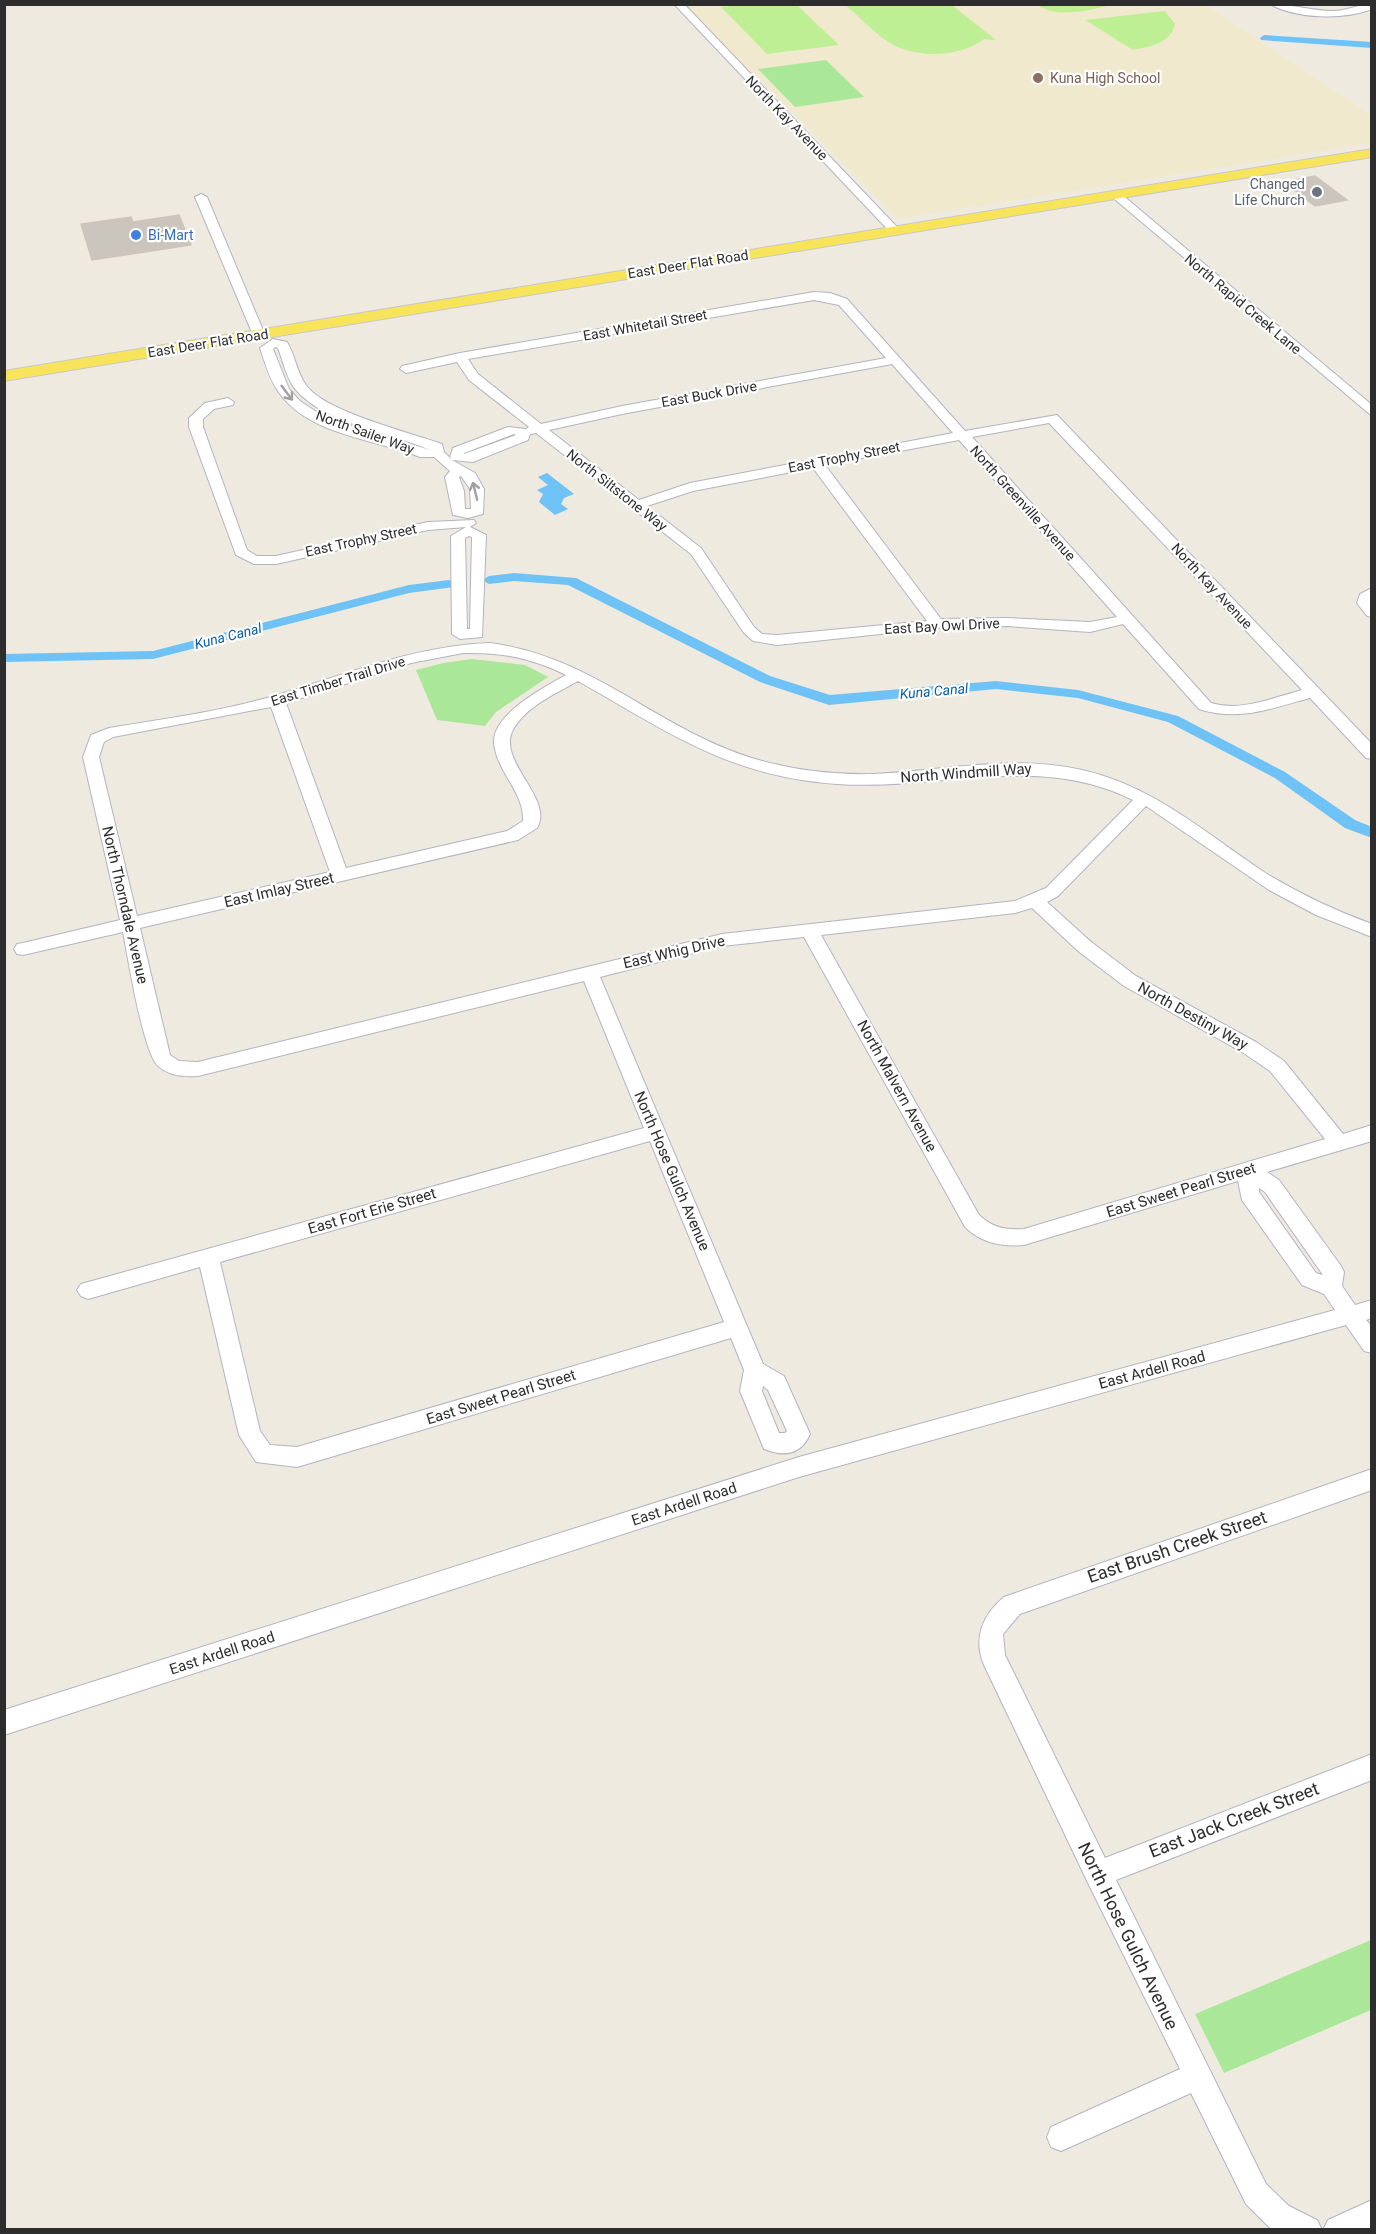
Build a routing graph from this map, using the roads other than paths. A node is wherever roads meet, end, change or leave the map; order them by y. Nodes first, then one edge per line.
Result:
1 (678, 4) edge
2 (1274, 4) edge
3 (1371, 5) edge
4 (1371, 153) edge
5 (1116, 195) junction
6 (201, 196) dead end
7 (895, 231) junction
8 (830, 297) joint
9 (267, 337) junction
10 (460, 357) junction
11 (896, 360) junction
12 (406, 369) dead end
13 (4, 376) edge
14 (228, 402) dead end
15 (1371, 412) edge
16 (1052, 417) joint
17 (538, 428) junction
18 (962, 435) junction
19 (449, 461) junction
20 (816, 463) junction
21 (638, 505) junction
22 (469, 522) junction
23 (1368, 594) edge
24 (1371, 613) edge
25 (1126, 620) junction
26 (937, 624) junction
27 (758, 638) joint
28 (470, 642) junction
29 (577, 675) junction
30 (1312, 692) junction
31 (277, 700) junction
32 (97, 739) joint
33 (1371, 754) edge
34 (1144, 798) junction
35 (340, 876) junction
36 (1035, 901) junction
37 (129, 925) junction
38 (810, 931) junction
39 (1371, 931) edge
40 (23, 949) dead end
41 (589, 972) junction
42 (172, 1067) joint
43 (656, 1132) junction
44 (1371, 1133) edge
45 (1339, 1143) junction
46 (1248, 1170) junction
47 (990, 1235) joint
48 (208, 1256) junction
49 (88, 1290) dead end
50 (1361, 1312) edge
51 (737, 1327) junction
52 (1371, 1344) edge
53 (799, 1467) junction
54 (1371, 1479) edge
55 (992, 1629) joint
56 (4, 1723) edge
57 (1371, 1767) edge
58 (1097, 1874) junction
59 (1198, 2075) junction
60 (1061, 2137) dead end
61 (1371, 2215) edge
62 (1301, 2228) edge
63 (1338, 2229) edge

1 - 7 street, North Kay Avenue
2 - 3 street
4 - 5 main road, East Deer Flat Road
5 - 7 main road, East Deer Flat Road
5 - 15 street, North Rapid Creek Lane
6 - 9 street
7 - 9 main road, East Deer Flat Road
8 - 10 street, East Whitetail Street
8 - 11 street, North Greenville Avenue
9 - 13 main road, East Deer Flat Road
9 - 19 street, North Sailer Way
10 - 12 street, East Whitetail Street
10 - 17 street, North Siltstone Way
11 - 17 street, East Buck Drive
11 - 18 street, North Greenville Avenue
14 - 22 street, East Trophy Street
16 - 18 street, East Trophy Street
16 - 30 street, North Kay Avenue
17 - 19 street, East Buck Drive
17 - 21 street, North Siltstone Way
18 - 20 street, East Trophy Street
18 - 25 street, North Greenville Avenue
19 - 22 street
22 -> 19 street
20 - 21 street, East Trophy Street
20 - 26 street
21 - 27 street, North Siltstone Way
22 - 28 street
22 - 28 street
23 - 24 street
25 - 26 street, East Bay Owl Drive
25 - 30 street, North Greenville Avenue
26 - 27 street, East Bay Owl Drive
28 - 29 street, East Timber Trail Drive
28 - 31 street, East Timber Trail Drive
29 - 34 street, North Windmill Way
29 - 35 street, East Imlay Street
30 - 33 street, North Kay Avenue
31 - 32 street, East Timber Trail Drive
31 - 35 street
32 - 37 street, North Thorndale Avenue
34 - 36 street, East Whig Drive
34 - 39 street, North Windmill Way
35 - 37 street, East Imlay Street
36 - 38 street, East Whig Drive
36 - 45 street, North Destiny Way
37 - 40 street, East Imlay Street
37 - 42 street, North Thorndale Avenue
38 - 41 street, East Whig Drive
38 - 47 street, North Malvern Avenue
41 - 42 street, East Whig Drive
41 - 43 street, North Hose Gulch Avenue
43 - 48 street, East Fort Erie Street
43 - 51 street, North Hose Gulch Avenue
44 - 45 street, East Sweet Pearl Street
45 - 46 street, East Sweet Pearl Street
46 - 47 street, East Sweet Pearl Street
46 - 50 street
48 - 49 street, East Fort Erie Street
48 - 51 street, East Sweet Pearl Street
50 - 52 street
50 - 53 street, East Ardell Road
51 - 53 street, North Hose Gulch Avenue
53 - 56 street, East Ardell Road
54 - 55 street, East Brush Creek Street
55 - 58 street, North Hose Gulch Avenue
57 - 58 street, East Jack Creek Street
58 - 59 street, North Hose Gulch Avenue
59 - 60 street
59 - 62 street, North Hose Gulch Avenue
61 - 63 street

